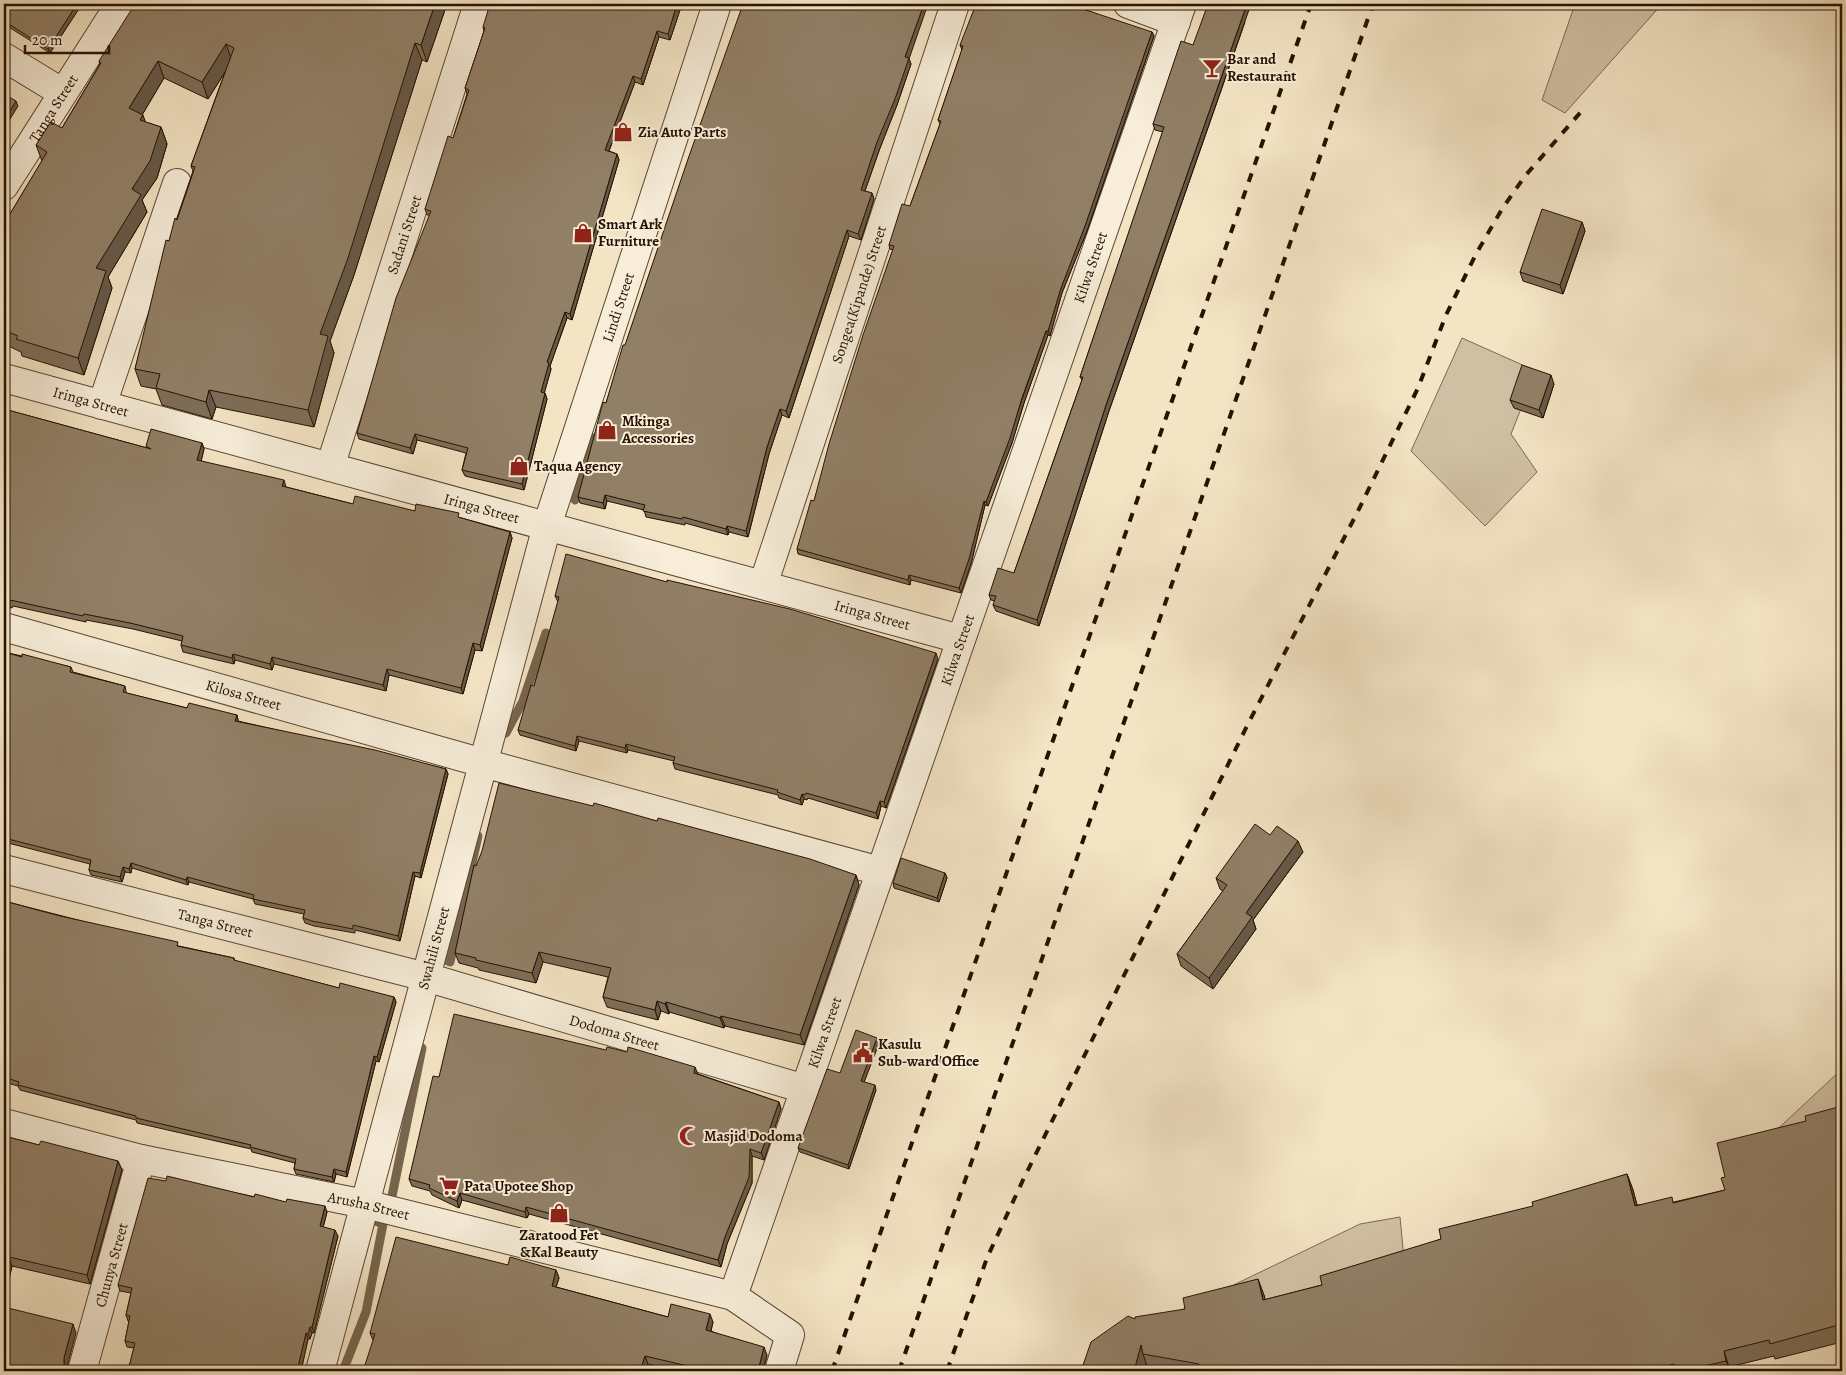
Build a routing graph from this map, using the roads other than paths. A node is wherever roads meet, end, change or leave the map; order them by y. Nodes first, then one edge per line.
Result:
1 (120, 4) edge
2 (478, 4) edge
3 (717, 4) edge
4 (955, 4) edge
5 (1128, 4) edge
6 (1179, 13) edge
7 (4, 57) edge
8 (63, 92) junction
9 (177, 183) dead end
10 (4, 186) edge
11 (4, 378) edge
12 (102, 405) junction
13 (330, 467) junction
14 (547, 526) junction
15 (763, 585) junction
16 (4, 627) edge
17 (960, 639) junction
18 (483, 763) junction
19 (4, 869) edge
20 (880, 871) junction
21 (426, 977) junction
22 (804, 1089) junction
23 (4, 1123) edge
24 (141, 1160) junction
25 (365, 1204) junction
26 (732, 1296) junction
27 (82, 1371) edge
28 (320, 1371) edge
29 (779, 1371) edge

1 - 8 street, Tanga Street
2 - 13 street, Sadani Street
3 - 14 street, Lindi Street
4 - 15 street, Songea(Kipande) Street
5 - 6 street
6 - 17 street, Kilwa Street
7 - 8 street
8 - 10 street, Tanga Street
9 - 12 street
11 - 12 street, Iringa Street
12 - 13 street, Iringa Street
13 - 14 street, Iringa Street
14 - 15 street, Iringa Street
14 - 18 street, Swahili Street
15 - 17 street, Iringa Street
16 - 18 street, Kilosa Street
17 - 20 street, Kilwa Street
18 - 20 street, Kilosa Street
18 - 21 street, Swahili Street
19 - 21 street, Tanga Street
20 - 22 street, Kilwa Street
21 - 22 street, Dodoma Street
21 - 25 street, Swahili Street
22 - 26 street, Kilwa Street
23 - 24 street, Arusha Street
24 - 25 street, Arusha Street
24 - 27 street, Chunya Street
25 - 26 street, Arusha Street
25 - 28 street, Swahili Street
26 - 29 street, Arusha Street

